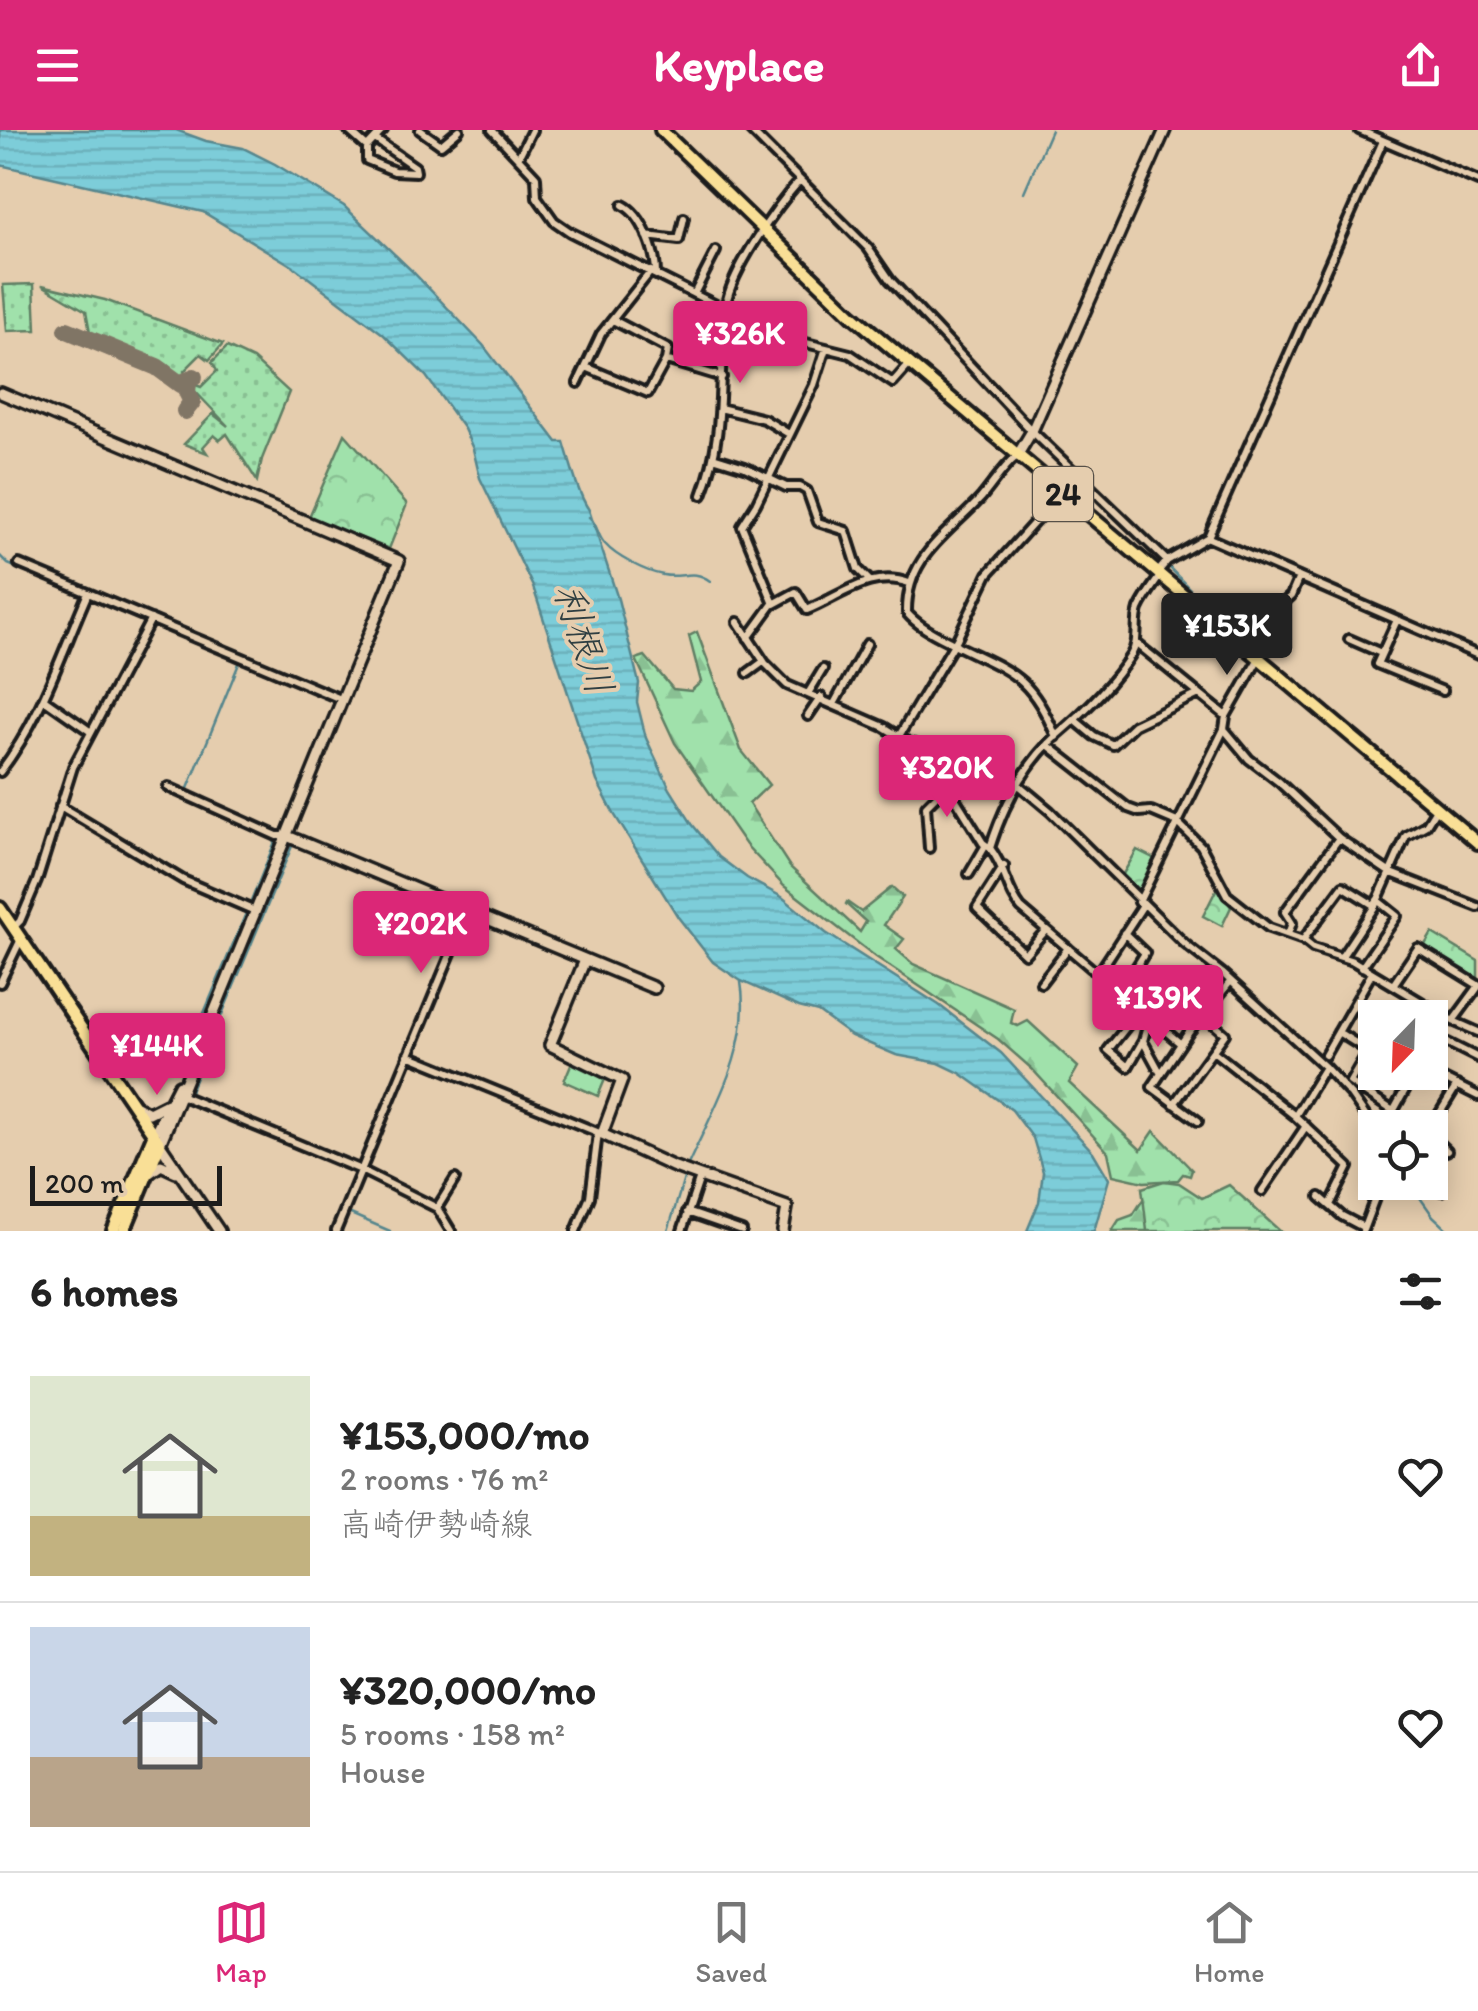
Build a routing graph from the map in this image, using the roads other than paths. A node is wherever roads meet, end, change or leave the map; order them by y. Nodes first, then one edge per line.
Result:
1 (348, 130) edge
2 (384, 130) edge
3 (420, 130) edge
4 (459, 130) edge
5 (492, 130) edge
6 (532, 130) edge
7 (662, 130) edge
8 (750, 130) edge
9 (1165, 130) edge
10 (1359, 130) edge
11 (375, 139) junction
12 (1383, 140) junction
13 (368, 146) junction
14 (518, 159) junction
15 (1477, 179) edge
16 (800, 180) junction
17 (623, 205) dead end
18 (684, 218) dead end
19 (762, 229) junction
20 (645, 236) junction
21 (716, 251) dead end
22 (654, 273) junction
23 (694, 294) junction
24 (725, 310) junction
25 (613, 320) junction
26 (826, 348) junction
27 (666, 360) junction
28 (910, 365) junction
29 (586, 367) junction
30 (722, 377) junction
31 (578, 383) dead end
32 (0, 393) edge
33 (720, 408) junction
34 (1032, 431) junction
35 (789, 434) junction
36 (1017, 456) junction
37 (716, 458) junction
38 (1078, 474) junction
39 (768, 480) junction
40 (1061, 492) junction
41 (702, 495) dead end
42 (1208, 538) junction
43 (1167, 561) junction
44 (19, 564) dead end
45 (1159, 575) junction
46 (1300, 577) junction
47 (869, 580) junction
48 (909, 583) junction
49 (88, 593) junction
50 (774, 604) junction
51 (151, 619) junction
52 (1398, 620) junction
53 (738, 622) dead end
54 (748, 638) junction
55 (1349, 638) dead end
56 (1136, 643) junction
57 (867, 644) dead end
58 (954, 644) junction
59 (1381, 652) junction
60 (1478, 655) edge
61 (1260, 658) junction
62 (764, 662) junction
63 (823, 669) dead end
64 (748, 673) dead end
65 (1444, 690) dead end
66 (809, 692) junction
67 (1199, 694) junction
68 (820, 697) junction
69 (44, 699) junction
70 (343, 700) junction
71 (834, 704) junction
72 (808, 716) dead end
73 (1226, 716) junction
74 (1076, 721) junction
75 (1224, 730) junction
76 (91, 732) junction
77 (899, 736) junction
78 (1056, 736) junction
79 (1049, 746) junction
80 (957, 759) junction
81 (0, 772) edge
82 (1018, 784) junction
83 (948, 785) junction
84 (168, 786) dead end
85 (60, 806) junction
86 (1437, 808) junction
87 (1177, 822) junction
88 (287, 836) junction
89 (1338, 838) junction
90 (1477, 839) edge
91 (988, 847) junction
92 (929, 848) dead end
93 (1004, 866) junction
94 (1389, 872) junction
95 (969, 874) dead end
96 (1376, 903) junction
97 (1141, 904) junction
98 (1478, 907) edge
99 (0, 908) edge
100 (256, 910) junction
101 (468, 912) junction
102 (13, 927) junction
103 (1046, 930) junction
104 (1124, 933) junction
105 (1288, 934) junction
106 (21, 939) junction
107 (1302, 940) junction
108 (1068, 948) junction
109 (1342, 956) junction
110 (585, 960) junction
111 (1362, 966) junction
112 (1372, 973) junction
113 (1098, 974) junction
114 (1231, 981) junction
115 (0, 983) edge
116 (1040, 983) dead end
117 (1393, 985) junction
118 (1478, 986) edge
119 (654, 988) dead end
120 (1120, 993) junction
121 (1354, 1003) junction
122 (1358, 1006) edge
123 (1140, 1011) junction
124 (1204, 1015) junction
125 (1149, 1018) junction
126 (1450, 1020) junction
127 (1448, 1022) edge
128 (1338, 1032) junction
129 (1478, 1032) edge
130 (1143, 1040) junction
131 (1448, 1043) edge
132 (1181, 1044) junction
133 (1358, 1044) edge
134 (1213, 1050) junction
135 (408, 1054) junction
136 (1325, 1054) dead end
137 (1478, 1058) edge
138 (1325, 1067) junction
139 (1161, 1074) junction
140 (1448, 1081) edge
141 (1457, 1085) junction
142 (1361, 1090) edge
143 (178, 1092) junction
144 (1478, 1096) edge
145 (130, 1101) junction
146 (168, 1103) junction
147 (1174, 1104) junction
148 (1361, 1110) edge
149 (1389, 1110) edge
150 (1443, 1110) edge
151 (1295, 1116) junction
152 (1198, 1121) dead end
153 (1306, 1126) junction
154 (600, 1134) junction
155 (157, 1140) junction
156 (361, 1170) junction
157 (148, 1174) junction
158 (696, 1176) junction
159 (182, 1177) junction
160 (455, 1178) dead end
161 (1262, 1191) dead end
162 (1320, 1197) dead end
163 (1374, 1200) edge
164 (1330, 1205) junction
165 (437, 1208) junction
166 (687, 1212) junction
167 (1363, 1229) edge
168 (112, 1231) edge
169 (124, 1231) edge
170 (219, 1231) edge
171 (336, 1231) edge
172 (451, 1231) edge
173 (576, 1231) edge
174 (682, 1231) edge
175 (742, 1231) edge
176 (784, 1231) edge

1 - 13 street
2 - 11 street
3 - 4 street
5 - 14 street
6 - 14 street
7 - 19 main road, 24
8 - 16 street
9 - 34 street
10 - 12 street
11 - 13 street
11 - 13 street
12 - 15 street
12 - 42 street
14 - 22 street
16 - 19 street
16 - 34 street
17 - 20 street
18 - 20 street
19 - 24 street
19 - 28 main road, 24
20 - 22 street
21 - 23 street
22 - 23 street
22 - 25 street
23 - 24 street
24 - 26 street
24 - 30 street
25 - 27 street
25 - 29 street
26 - 28 street
26 - 35 street
27 - 29 street
27 - 30 street
28 - 36 main road, 24
29 - 31 street
30 - 33 street
32 - 70 street
33 - 35 street
33 - 37 street
34 - 36 street
34 - 38 street
35 - 39 street
36 - 40 main road, 24
36 - 48 street
37 - 39 street
37 - 41 street
38 - 40 street
38 - 43 street
39 - 47 street
39 - 50 street
40 - 45 main road, 24
40 - 58 street
42 - 43 street
42 - 46 street
43 - 45 street
44 - 49 street
45 - 56 street
45 - 61 main road, 24
46 - 52 street
46 - 61 street
47 - 48 street
47 - 50 street
48 - 58 street
49 - 51 street
49 - 69 street
50 - 54 street
51 - 70 street
51 - 76 street
52 - 59 street
52 - 60 street
53 - 54 street
54 - 62 street
55 - 59 street
56 - 67 street
56 - 74 street
57 - 71 street
58 - 77 street
58 - 78 street
59 - 65 street
61 - 73 street
61 - 86 main road, 24
62 - 64 street
62 - 66 street
63 - 66 street
66 - 68 street
67 - 73 street
67 - 74 street
68 - 71 street
68 - 72 street
69 - 76 street
69 - 81 street
70 - 88 street
71 - 77 street
73 - 75 street
74 - 78 street
75 - 87 street
75 - 89 street
76 - 85 street
77 - 80 street
78 - 79 street
79 - 82 street
79 - 87 street
80 - 82 street
80 - 83 street
82 - 91 street
82 - 97 street
83 - 91 street
83 - 92 street
84 - 88 street
85 - 100 street
85 - 102 street
86 - 90 main road, 24
86 - 94 street
87 - 97 street
87 - 105 street
88 - 100 street
88 - 101 street
89 - 94 street
89 - 105 street
91 - 93 street
91 - 95 street
93 - 103 street
93 - 103 street
94 - 96 street
94 - 98 street
96 - 107 street
96 - 109 street
96 - 111 street
97 - 104 street
97 - 114 street
99 - 102 main road
100 - 143 street
101 - 110 street
101 - 135 street
102 - 106 main road
103 - 108 street
104 - 113 street
104 - 120 street
105 - 107 street
106 - 115 street
106 - 145 main road
107 - 109 street
108 - 113 street
108 - 116 street
109 - 111 street
110 - 119 street
110 - 154 street
111 - 112 street
112 - 117 street
112 - 121 street
113 - 120 street
114 - 124 street
114 - 138 street
117 - 118 street
117 - 126 street
118 - 126 street
120 - 123 street
121 - 122 street
121 - 128 street
123 - 125 street
123 - 130 street
124 - 132 street
124 - 134 street
125 - 130 street
125 - 132 street
126 - 127 street
126 - 129 street
128 - 133 street
128 - 136 street
130 - 139 street
131 - 137 street
132 - 139 street
134 - 147 street
134 - 151 street
135 - 154 street
135 - 156 street
138 - 148 street
138 - 151 street
139 - 147 street
140 - 141 street
141 - 144 street
141 - 150 street
142 - 149 street
143 - 146 street
143 - 155 street
143 - 156 street
145 - 146 street
145 - 155 main road
146 - 155 street
147 - 152 street
151 - 153 street
153 - 161 street
153 - 164 street
154 - 158 street
154 - 173 street
155 - 157 main road
155 - 159 street
155 - 168 main road
156 - 165 street
156 - 171 street
157 - 159 street
157 - 169 main road
158 - 166 street
158 - 176 street
159 - 170 street
160 - 165 street
162 - 164 street
163 - 167 street
164 - 167 street
165 - 172 street
166 - 174 street
166 - 175 street

